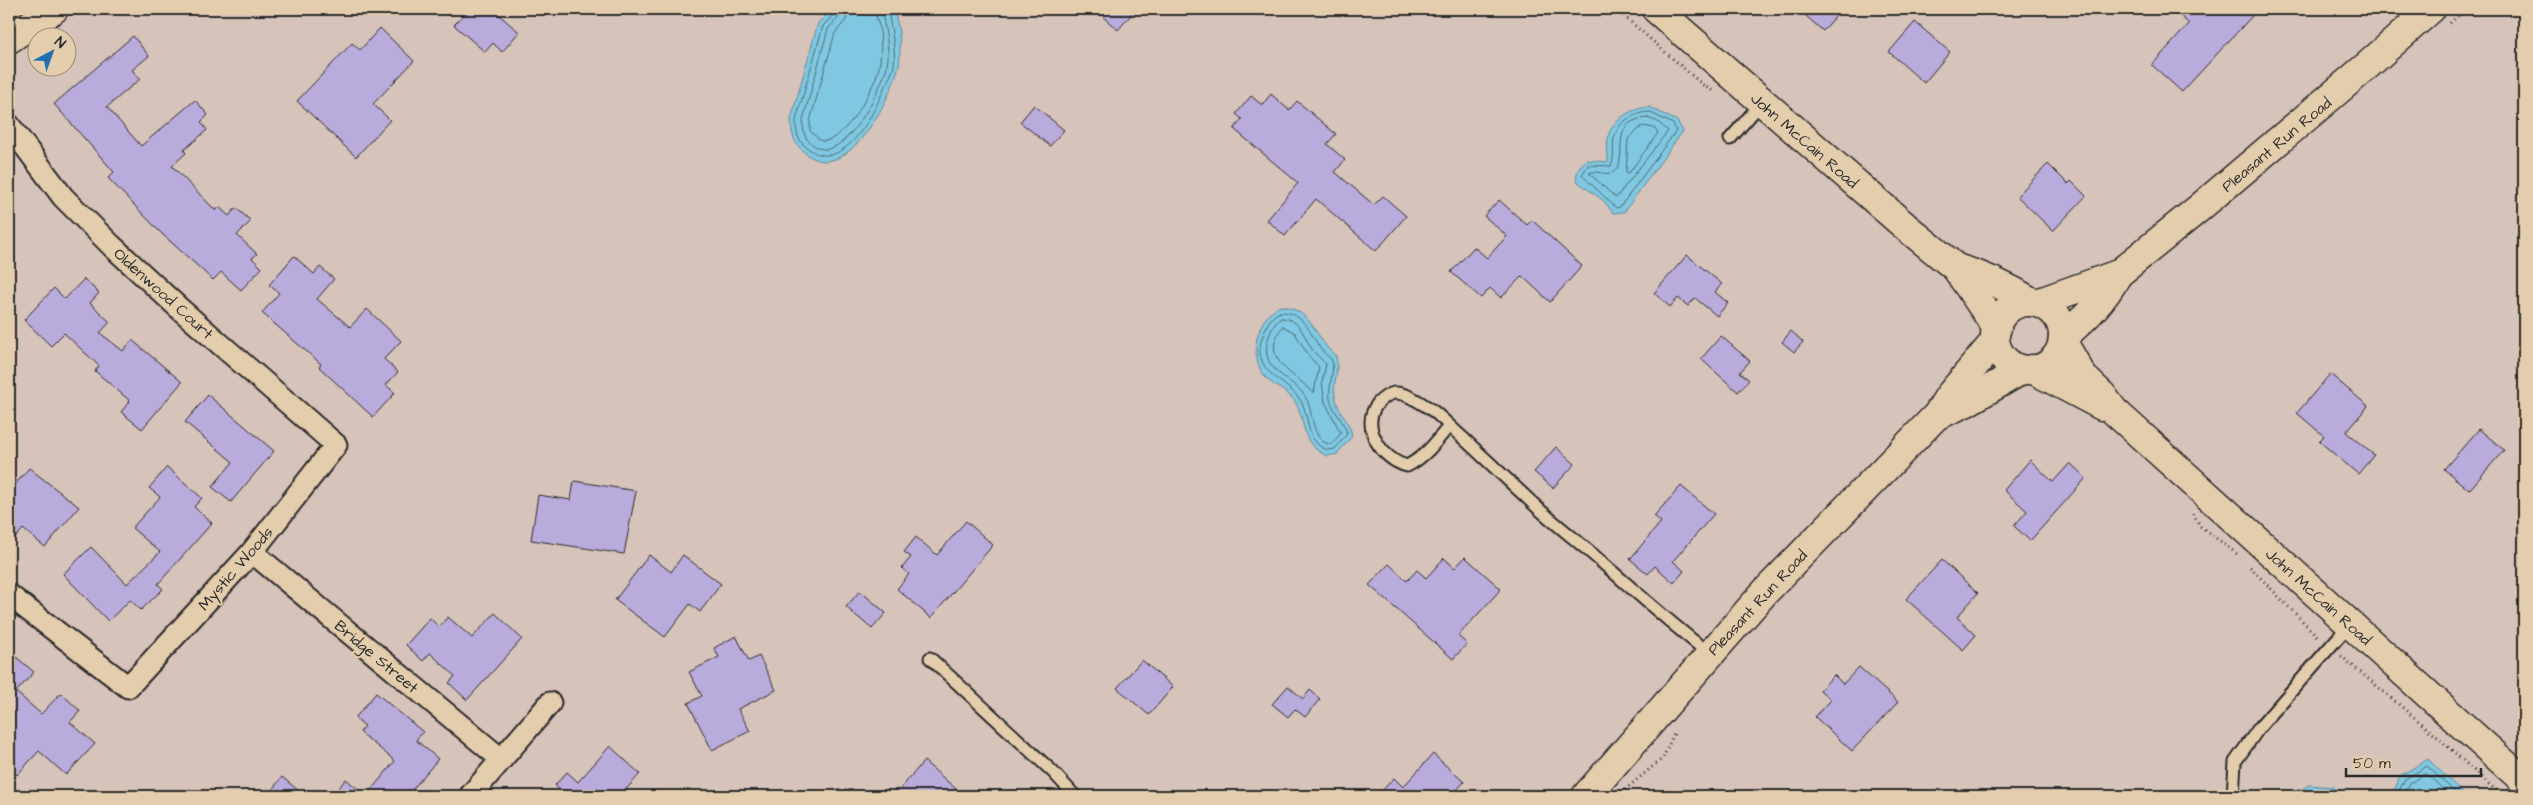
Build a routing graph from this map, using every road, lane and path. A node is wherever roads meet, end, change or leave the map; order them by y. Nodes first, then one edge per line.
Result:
1 (54, 9) edge
2 (1656, 9) edge
3 (2431, 9) edge
4 (9, 39) edge
5 (1762, 102) junction
6 (9, 125) edge
7 (1730, 140) dead end
8 (1956, 268) junction
9 (2118, 274) junction
10 (2006, 286) junction
11 (2071, 291) junction
12 (2035, 303) junction
13 (1996, 334) junction
14 (2063, 339) junction
15 (2036, 374) junction
16 (2114, 411) junction
17 (1937, 415) junction
18 (1449, 426) junction
19 (336, 445) joint
20 (2200, 526) dead end
21 (252, 552) junction
22 (2243, 559) dead end
23 (2248, 565) dead end
24 (9, 595) edge
25 (2350, 624) junction
26 (2330, 647) junction
27 (1710, 654) junction
28 (930, 658) dead end
29 (550, 703) dead end
30 (1678, 725) dead end
31 (501, 759) junction
32 (2524, 781) edge
33 (470, 796) edge
34 (1075, 796) edge
35 (1586, 796) edge
36 (1617, 796) edge
37 (2233, 796) edge
38 (2502, 796) edge

1 - 4 main road
2 - 5 main road, John McCain Road
3 - 9 main road, Pleasant Run Road
5 - 7 lane
5 - 8 main road, John McCain Road
6 - 19 street, Oldenwood Court
8 - 10 main road, John McCain Road
8 - 13 main road, John McCain Road
9 - 11 main road, Pleasant Run Road
9 - 14 main road, Pleasant Run Road
10 - 11 main road
10 - 12 main road, John McCain Road
11 - 12 main road, Pleasant Run Road
12 - 13 main road
12 - 14 main road
13 - 15 main road
13 - 17 main road, Pleasant Run Road
14 - 15 main road
14 - 16 main road, John McCain Road
15 - 16 main road, John McCain Road
15 - 17 main road, Pleasant Run Road
16 - 25 main road, John McCain Road
17 - 27 main road, Pleasant Run Road
18 - 18 lane
18 - 27 lane
19 - 21 street, Mystic Woods
20 - 22 path
21 - 24 street, Mystic Woods
21 - 31 street, Bridge Street
23 - 26 path
25 - 26 lane
25 - 32 main road, John McCain Road
26 - 37 lane
26 - 38 path
27 - 35 main road, Pleasant Run Road
28 - 34 lane
29 - 31 street
30 - 36 path
31 - 33 street

